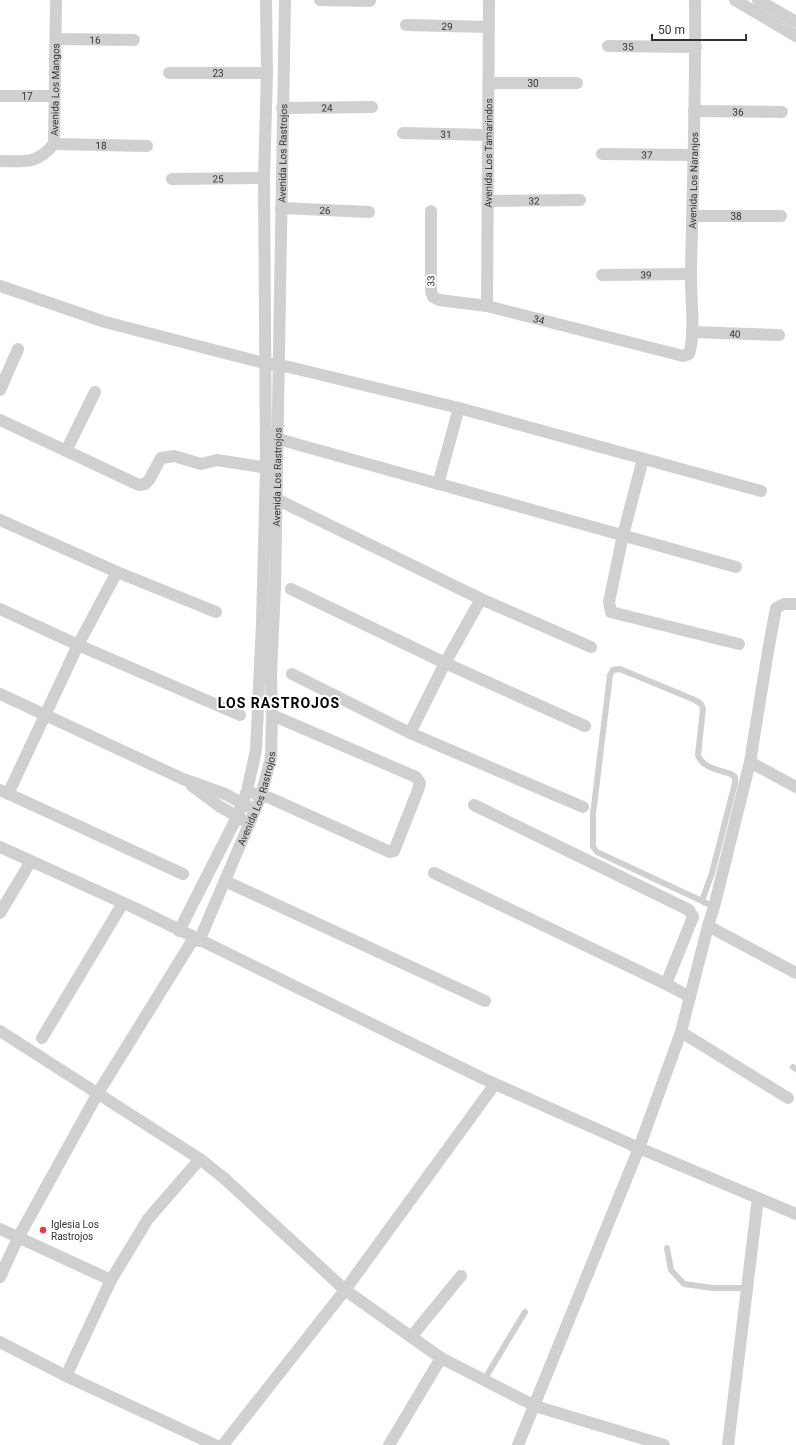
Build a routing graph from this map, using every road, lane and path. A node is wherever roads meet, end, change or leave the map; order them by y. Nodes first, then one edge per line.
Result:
1 (56, 0) edge
2 (266, 0) edge
3 (285, 0) edge
4 (320, 0) edge
5 (489, 0) edge
6 (695, 0) edge
7 (735, 0) edge
8 (758, 0) edge
9 (370, 1) edge
10 (406, 25) dead end
11 (489, 27) junction
12 (795, 29) edge
13 (56, 39) junction
14 (134, 40) dead end
15 (608, 46) dead end
16 (696, 47) junction
17 (169, 73) dead end
18 (266, 73) junction
19 (489, 83) junction
20 (577, 83) dead end
21 (0, 96) edge
22 (54, 96) junction
23 (372, 107) dead end
24 (282, 108) junction
25 (694, 111) junction
26 (782, 112) dead end
27 (403, 133) dead end
28 (488, 135) junction
29 (54, 144) junction
30 (147, 146) dead end
31 (602, 154) dead end
32 (693, 155) junction
33 (0, 161) edge
34 (264, 178) junction
35 (172, 179) dead end
36 (488, 200) junction
37 (580, 200) dead end
38 (281, 208) junction
39 (431, 211) dead end
40 (369, 212) dead end
41 (692, 216) junction
42 (781, 216) dead end
43 (690, 274) junction
44 (602, 275) dead end
45 (0, 286) edge
46 (487, 306) junction
47 (692, 332) junction
48 (779, 335) dead end
49 (18, 349) dead end
50 (683, 356) joint
51 (264, 363) junction
52 (279, 366) junction
53 (0, 390) edge
54 (95, 392) dead end
55 (459, 408) junction
56 (0, 420) edge
57 (272, 437) junction
58 (66, 451) junction
59 (643, 459) junction
60 (271, 469) junction
61 (438, 484) junction
62 (761, 491) dead end
63 (271, 497) junction
64 (0, 520) edge
65 (623, 535) junction
66 (736, 567) dead end
67 (117, 572) junction
68 (291, 589) dead end
69 (481, 599) junction
70 (796, 604) edge
71 (0, 609) edge
72 (216, 612) dead end
73 (739, 644) dead end
74 (78, 645) junction
75 (591, 647) dead end
76 (445, 663) junction
77 (292, 674) dead end
78 (0, 694) edge
79 (46, 715) junction
80 (240, 715) dead end
81 (272, 715) junction
82 (585, 726) dead end
83 (410, 732) junction
84 (750, 762) junction
85 (183, 779) junction
86 (796, 787) edge
87 (247, 791) junction
88 (4, 792) edge
89 (261, 796) junction
90 (242, 804) junction
91 (474, 805) dead end
92 (583, 807) dead end
93 (255, 810) junction
94 (237, 817) junction
95 (249, 824) junction
96 (0, 847) edge
97 (31, 861) junction
98 (434, 873) dead end
99 (183, 874) dead end
100 (225, 881) junction
101 (702, 902) junction
102 (123, 903) junction
103 (714, 907) junction
104 (0, 913) edge
105 (708, 926) junction
106 (179, 931) junction
107 (197, 940) junction
108 (796, 973) edge
109 (666, 984) junction
110 (690, 997) junction
111 (486, 1001) dead end
112 (0, 1031) edge
113 (681, 1032) junction
114 (42, 1038) dead end
115 (495, 1084) junction
116 (98, 1093) junction
117 (788, 1098) dead end
118 (639, 1148) junction
119 (200, 1159) junction
120 (758, 1198) junction
121 (796, 1214) edge
122 (0, 1229) edge
123 (18, 1238) junction
124 (667, 1248) dead end
125 (461, 1276) dead end
126 (0, 1277) edge
127 (111, 1280) junction
128 (747, 1288) junction
129 (345, 1290) junction
130 (525, 1312) dead end
131 (411, 1337) junction
132 (0, 1342) edge
133 (441, 1358) junction
134 (66, 1376) junction
135 (484, 1380) junction
136 (535, 1406) junction
137 (215, 1445) edge
138 (223, 1445) edge
139 (389, 1445) edge
140 (518, 1445) edge
141 (664, 1445) edge
142 (728, 1445) edge

1 - 13 street, Avenida Los Mangos
2 - 18 street, Avenida Los Rastrojos
3 - 24 street, Avenida Los Rastrojos
4 - 9 street
5 - 11 street, Avenida Los Tamarindos
6 - 16 street, Avenida Los Naranjos
7 - 12 street
8 - 12 street
10 - 11 street, 29
11 - 19 street, Avenida Los Tamarindos
13 - 14 street, 16
13 - 22 street, Avenida Los Mangos
15 - 16 street, 35
16 - 25 street, Avenida Los Naranjos
17 - 18 street, 23
18 - 34 street, Avenida Los Rastrojos
19 - 20 street, 30
19 - 28 street, Avenida Los Tamarindos
21 - 22 street, 17
22 - 29 street, Avenida Los Mangos
23 - 24 street, 24
24 - 38 street, Avenida Los Rastrojos
25 - 26 street, 36
25 - 32 street, Avenida Los Naranjos
27 - 28 street, 31
28 - 36 street, Avenida Los Tamarindos
29 - 30 street, 18
29 - 33 street, Avenida Los Mangos
31 - 32 street, 37
32 - 41 street, Avenida Los Naranjos
34 - 35 street, 25
34 - 51 street, Avenida Los Rastrojos
36 - 37 street, 32
36 - 46 street, Avenida Los Tamarindos
38 - 40 street, 26
38 - 52 street, Avenida Los Rastrojos
39 - 46 street, 33
41 - 42 street, 38
41 - 43 street, Avenida Los Naranjos
43 - 44 street, 39
43 - 47 street, Avenida Los Naranjos
45 - 51 street
46 - 50 street, 34
47 - 48 street, 40
47 - 50 street, Avenida Los Naranjos
49 - 53 street
51 - 52 street
51 - 57 street, Avenida Los Rastrojos
52 - 55 street
52 - 57 street, Avenida Los Rastrojos
54 - 58 street
55 - 59 street
55 - 61 street
56 - 58 street
57 - 60 street, Avenida Los Rastrojos
57 - 61 street
58 - 60 street
59 - 62 street
59 - 65 street
60 - 63 street, Avenida Los Rastrojos
61 - 65 street
63 - 69 street
63 - 81 street, Avenida Los Rastrojos
63 - 87 street, Avenida Los Rastrojos
64 - 67 street
65 - 66 street
65 - 73 street
67 - 72 street
67 - 74 street
68 - 76 street
69 - 75 street
69 - 76 street
70 - 84 street
71 - 74 street
74 - 79 street
74 - 80 street
76 - 82 street
76 - 83 street
77 - 83 street
78 - 79 street
79 - 85 street
79 - 88 street
81 - 89 street, Avenida Los Rastrojos
81 - 89 street
83 - 92 street
84 - 86 street
84 - 103 street
85 - 90 street
85 - 94 street
87 - 89 street
87 - 90 street, Avenida Los Rastrojos
88 - 99 street
89 - 93 street, Avenida Los Rastrojos
90 - 93 street
90 - 94 street, Avenida Los Rastrojos
91 - 109 street
93 - 95 street, Avenida Los Rastrojos
94 - 95 street
94 - 106 street, Avenida Los Rastrojos
95 - 100 street, Avenida Los Rastrojos
96 - 97 street
97 - 102 street
97 - 104 street
98 - 109 street
100 - 107 street, Avenida Los Rastrojos
100 - 111 street
101 - 101 lane
101 - 103 lane
102 - 106 street
102 - 114 street
103 - 105 street
105 - 108 street
105 - 110 street
106 - 107 street
107 - 115 street
107 - 116 street, Avenida Los Rastrojos
109 - 110 street
110 - 113 street
112 - 116 street
113 - 117 street
113 - 118 street
115 - 118 street
115 - 129 street
116 - 119 street
116 - 123 street, Avenida Los Rastrojos
118 - 120 street
118 - 136 street
119 - 127 street
119 - 129 street
120 - 121 street
120 - 128 street
122 - 123 street
123 - 126 street, Avenida Los Rastrojos
123 - 127 street
124 - 128 lane
125 - 131 street
127 - 134 street
128 - 142 street
129 - 131 street
129 - 138 street
130 - 135 lane
131 - 133 street
132 - 134 street
133 - 135 street
133 - 139 street
134 - 137 street
135 - 136 street
136 - 140 street
136 - 141 street

